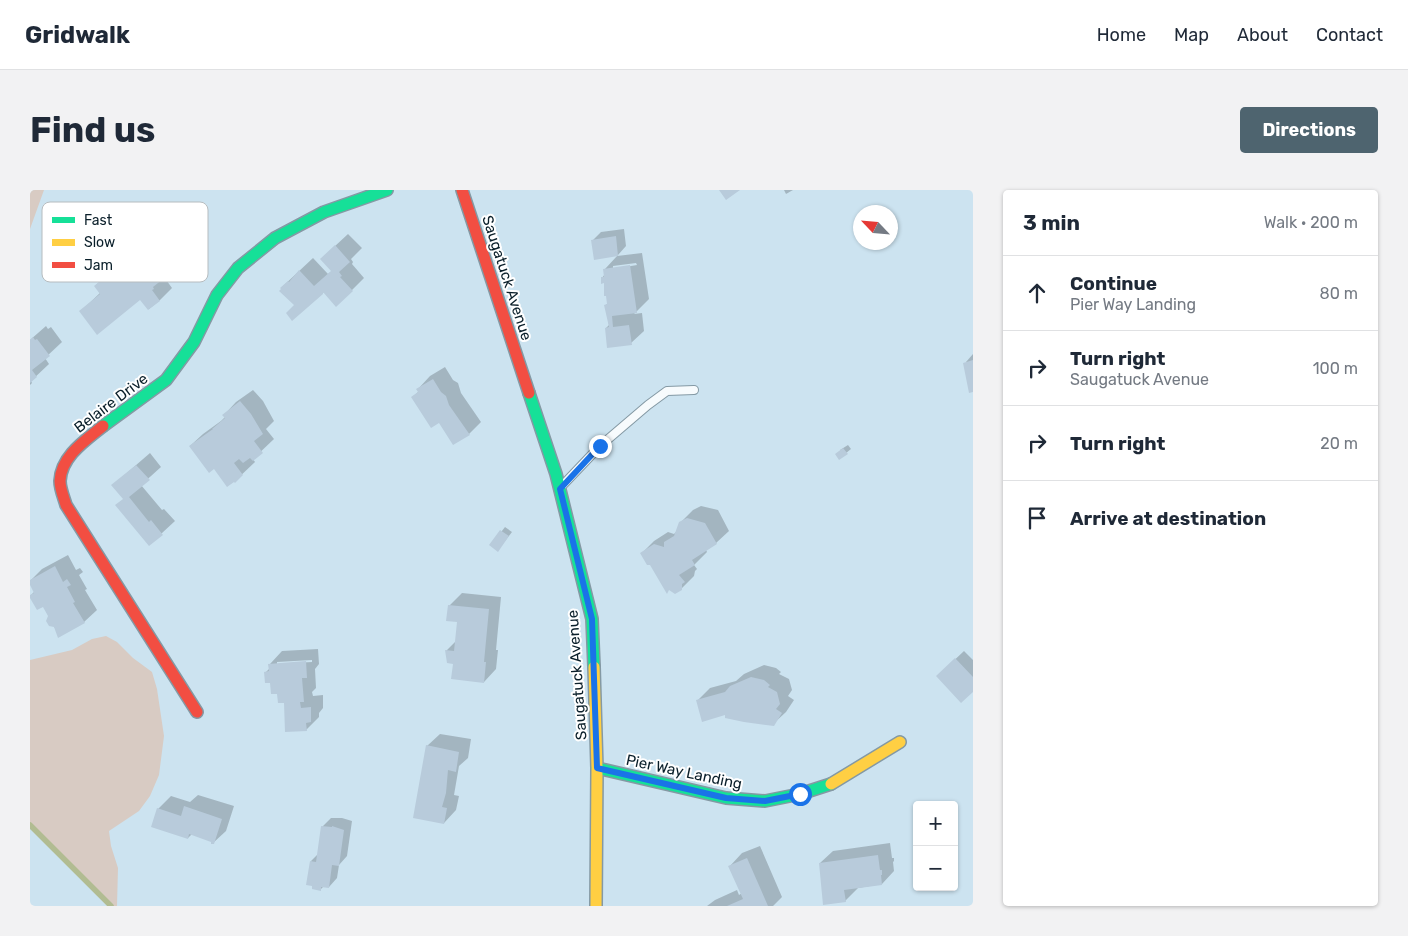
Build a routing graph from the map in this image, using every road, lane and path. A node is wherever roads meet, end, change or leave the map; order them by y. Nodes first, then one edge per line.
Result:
1 (387, 190) edge
2 (462, 190) edge
3 (694, 390) dead end
4 (560, 489) junction
5 (197, 712) dead end
6 (900, 742) dead end
7 (597, 768) junction
8 (596, 906) edge

1 - 5 street, Belaire Drive
2 - 4 street, Saugatuck Avenue
3 - 4 lane
4 - 7 street, Saugatuck Avenue
6 - 7 street, Pier Way Landing
7 - 8 street, Saugatuck Avenue

